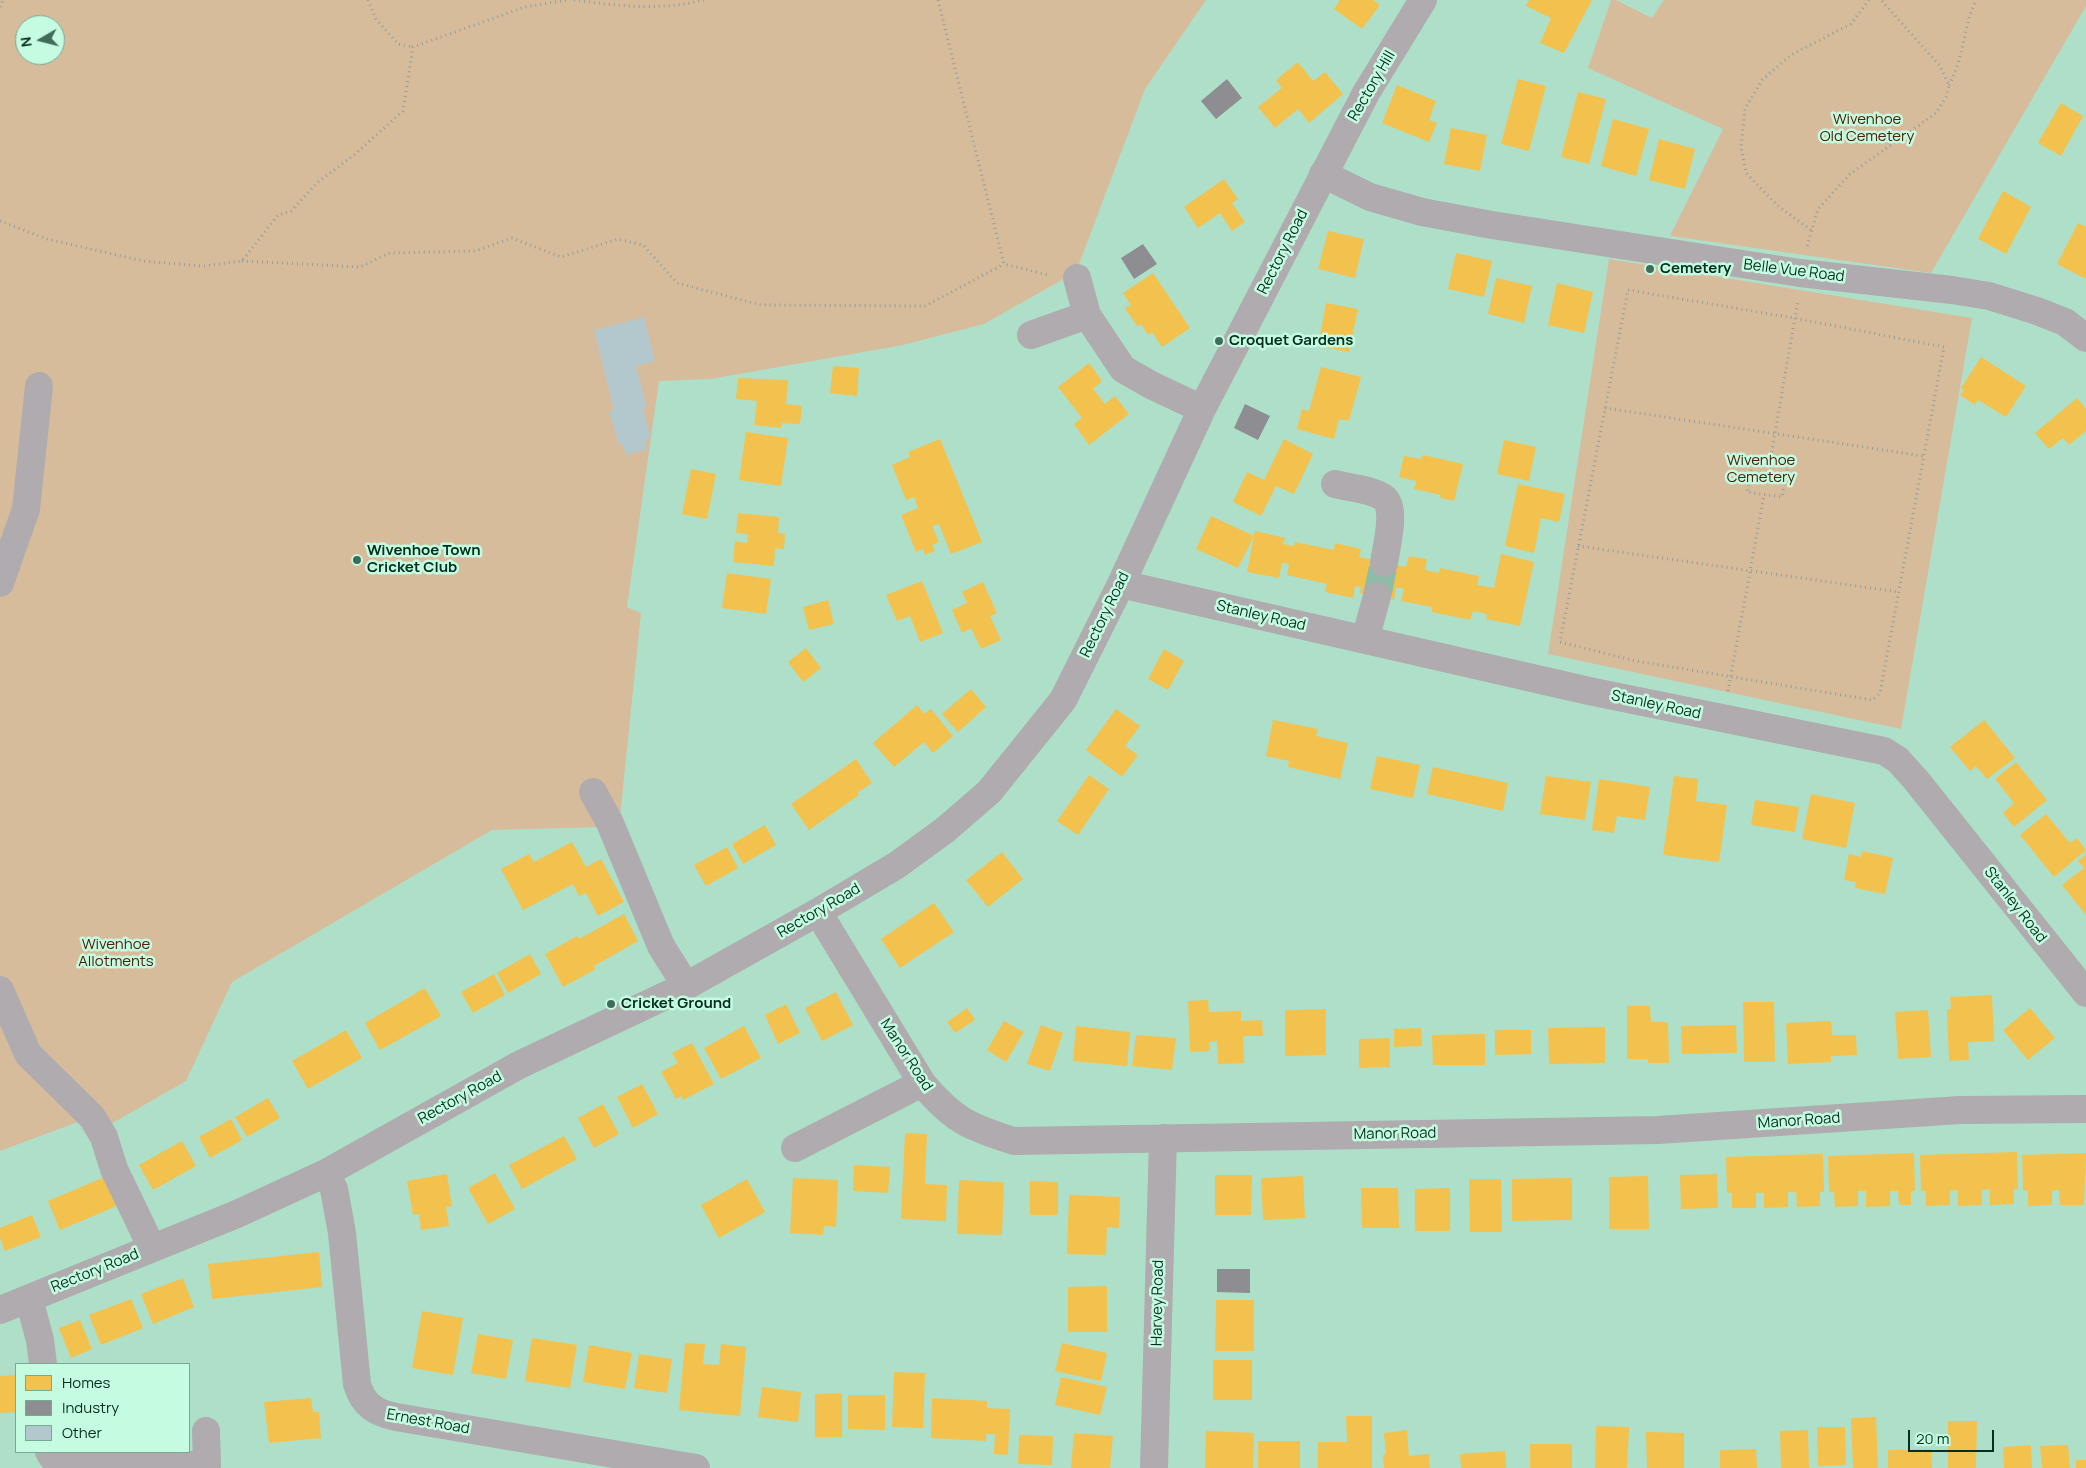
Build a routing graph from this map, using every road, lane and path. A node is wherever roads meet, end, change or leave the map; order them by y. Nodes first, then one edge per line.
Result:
1 (4, 0) edge
2 (368, 0) edge
3 (567, 0) edge
4 (574, 0) edge
5 (704, 0) edge
6 (938, 0) edge
7 (1423, 0) edge
8 (1869, 0) edge
9 (1881, 0) edge
10 (1976, 0) edge
11 (0, 7) edge
12 (413, 47) junction
13 (1949, 85) junction
14 (1323, 174) junction
15 (0, 221) edge
16 (1811, 230) junction
17 (242, 261) junction
18 (1004, 264) junction
19 (1800, 273) junction
20 (1077, 278) joint
21 (1087, 315) junction
22 (1794, 318) junction
23 (1030, 334) dead end
24 (2086, 338) edge
25 (39, 386) dead end
26 (1605, 408) junction
27 (1202, 409) junction
28 (1775, 434) junction
29 (1924, 456) junction
30 (1770, 462) junction
31 (1335, 484) dead end
32 (1764, 495) junction
33 (1578, 546) junction
34 (1384, 562) tunnel mouth
35 (1750, 571) junction
36 (0, 583) edge
37 (1121, 584) junction
38 (1899, 592) junction
39 (1377, 596) tunnel mouth
40 (1366, 640) junction
41 (1731, 676) junction
42 (1723, 720) junction
43 (593, 792) dead end
44 (818, 912) junction
45 (686, 986) junction
46 (0, 990) edge
47 (2086, 993) edge
48 (922, 1083) junction
49 (2086, 1109) edge
50 (1162, 1138) junction
51 (795, 1148) dead end
52 (326, 1173) junction
53 (152, 1248) junction
54 (29, 1298) junction
55 (0, 1310) edge
56 (44, 1363) edge
57 (206, 1431) dead end
58 (50, 1453) edge
59 (74, 1466) edge
60 (207, 1466) edge
61 (696, 1468) edge
62 (1154, 1468) edge

1 - 11 path
2 - 12 path
3 - 12 path
4 - 5 path
6 - 18 path
7 - 14 street, Rectory Hill
8 - 16 path
9 - 13 path
10 - 13 path
12 - 17 path
13 - 16 path
14 - 19 street, Belle Vue Road
14 - 27 street, Rectory Road
15 - 17 path
16 - 19 path
17 - 18 path
18 - 20 path
19 - 22 path
19 - 24 street, Belle Vue Road
20 - 21 street
21 - 23 street
21 - 27 street
22 - 26 path
22 - 28 path
22 - 29 path
25 - 36 street
26 - 28 path
26 - 33 path
27 - 37 street, Rectory Road
28 - 29 path
28 - 30 path
29 - 38 path
30 - 32 path
30 - 32 path
31 - 34 street
32 - 35 path
33 - 35 path
33 - 41 path
35 - 38 path
35 - 41 path
37 - 40 street, Stanley Road
37 - 44 street, Rectory Road
38 - 41 path
39 - 40 street
40 - 42 street, Stanley Road
41 - 42 path
42 - 47 street, Stanley Road
43 - 45 street
44 - 45 street, Rectory Road
44 - 48 street, Manor Road
45 - 52 street, Rectory Road
46 - 53 street
48 - 50 street, Manor Road
48 - 51 street
49 - 50 street, Manor Road
50 - 62 street, Harvey Road
52 - 53 street, Rectory Road
52 - 61 street, Ernest Road
53 - 54 street, Rectory Road
54 - 55 street, Rectory Road
54 - 56 street
57 - 60 street
58 - 59 street
59 - 60 street

